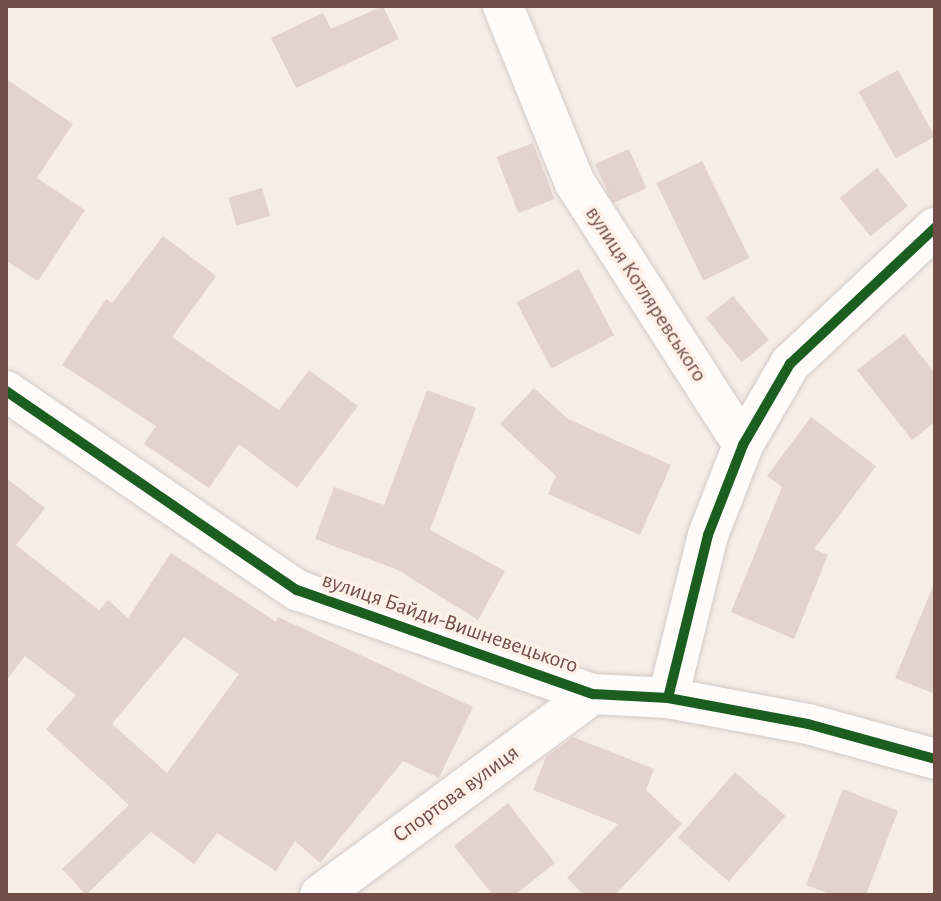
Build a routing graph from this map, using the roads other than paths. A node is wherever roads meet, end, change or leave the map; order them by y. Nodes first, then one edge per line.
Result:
1 (503, 6) edge
2 (935, 228) edge
3 (6, 391) edge
4 (743, 445) junction
5 (593, 694) junction
6 (668, 698) junction
7 (935, 759) edge
8 (320, 895) edge

1 - 4 street, вулиця Котляревського
2 - 4 street
3 - 5 street, вулиця Байди-Вишневецького
4 - 6 street
5 - 6 street, вулиця Байди-Вишневецького
5 - 8 street, Спортова вулиця
6 - 7 street, вулиця Байди-Вишневецького

